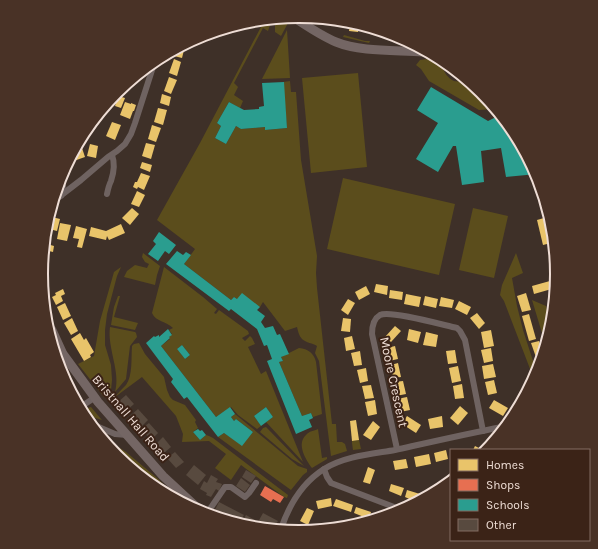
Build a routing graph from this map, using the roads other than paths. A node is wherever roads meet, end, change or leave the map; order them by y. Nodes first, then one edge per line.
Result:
1 (303, 23) edge
2 (415, 52) edge
3 (152, 70) edge
4 (112, 155) junction
5 (107, 194) dead end
6 (61, 196) edge
7 (55, 337) edge
8 (94, 398) junction
9 (84, 405) edge
10 (98, 427) edge
11 (499, 427) edge
12 (495, 428) junction
13 (483, 431) junction
14 (496, 431) edge
15 (127, 435) junction
16 (397, 449) junction
17 (324, 469) junction
18 (256, 482) dead end
19 (191, 501) edge
20 (395, 507) edge
21 (209, 509) edge
22 (283, 525) edge

1 - 2 street
3 - 4 street
4 - 5 street
4 - 6 street
7 - 8 street, Bristnall Hall Road
8 - 9 street
8 - 15 street, Bristnall Hall Road
10 - 15 street
11 - 12 street
12 - 13 street
12 - 14 street
13 - 16 street
13 - 16 street, Moore Crescent
15 - 19 street, Bristnall Hall Road
16 - 17 street
17 - 20 street
17 - 22 street
18 - 21 street

